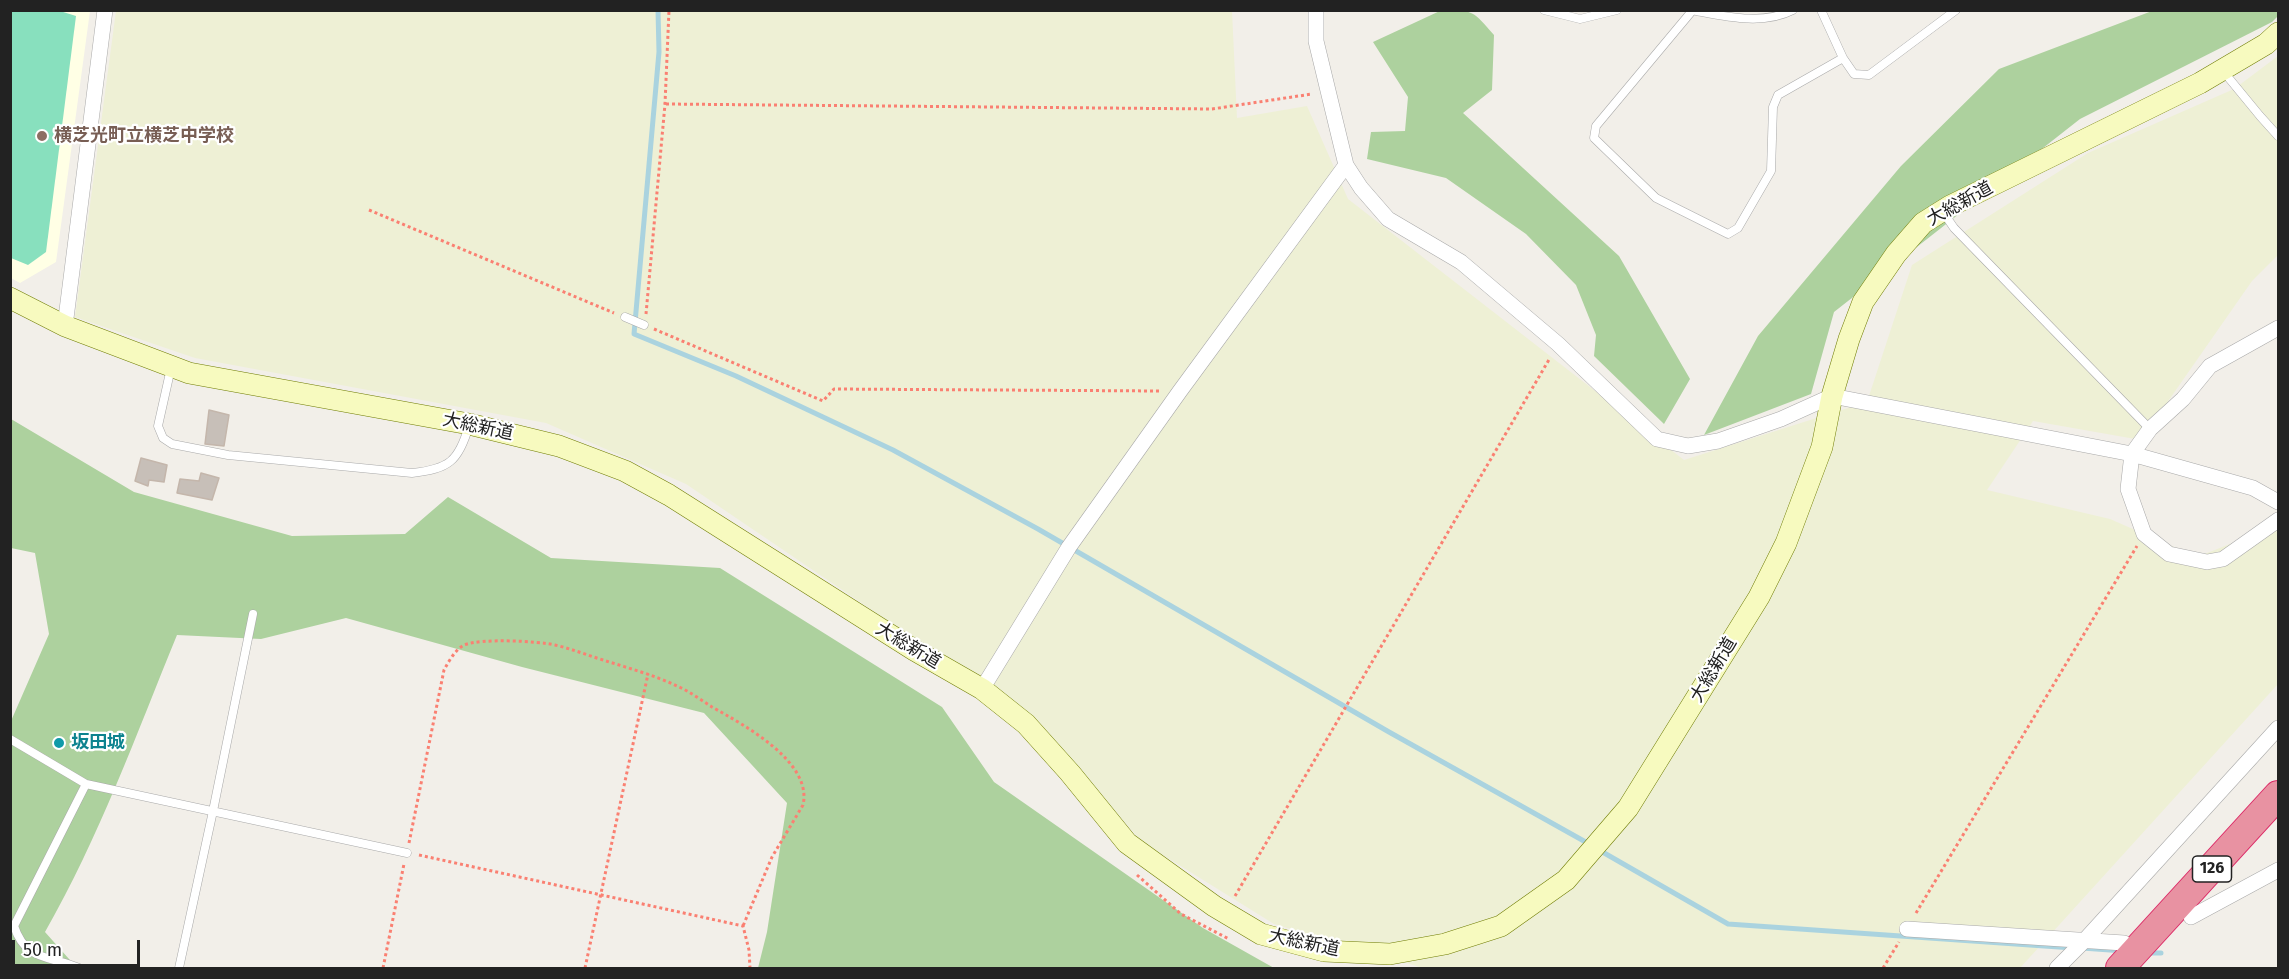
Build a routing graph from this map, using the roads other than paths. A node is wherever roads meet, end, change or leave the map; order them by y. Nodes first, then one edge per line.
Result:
1 (105, 10) edge
2 (1316, 10) edge
3 (1544, 10) edge
4 (1617, 10) edge
5 (1793, 10) edge
6 (1821, 10) edge
7 (1956, 10) edge
8 (1691, 11) edge
9 (2278, 33) edge
10 (1843, 58) junction
11 (2222, 69) junction
12 (2278, 136) edge
13 (1346, 165) junction
14 (1942, 210) junction
15 (10, 298) edge
16 (624, 317) road end
17 (644, 325) road end
18 (65, 326) junction
19 (2278, 328) edge
20 (171, 367) junction
21 (1832, 396) junction
22 (470, 424) junction
23 (2150, 429) junction
24 (2132, 454) junction
25 (2278, 502) edge
26 (2278, 520) edge
27 (253, 614) dead end
28 (982, 689) junction
29 (2278, 728) edge
30 (10, 739) edge
31 (86, 783) junction
32 (2278, 795) edge
33 (213, 811) junction
34 (407, 852) road end
35 (2278, 870) edge
36 (2191, 917) dead end
37 (1907, 929) road end
38 (2084, 941) junction
39 (2129, 954) edge
40 (79, 969) edge
41 (178, 969) edge
42 (2057, 969) edge

1 - 18 street
2 - 13 street
3 - 4 lane
5 - 8 lane
6 - 10 lane
7 - 10 lane
8 - 10 lane
9 - 11 street, 大総新道
11 - 12 lane
11 - 14 street, 大総新道
13 - 21 street
13 - 28 street
14 - 21 street, 大総新道
14 - 23 lane
15 - 18 street, 大総新道
16 - 17 lane
18 - 20 street, 大総新道
19 - 23 street
20 - 22 street, 大総新道
20 - 22 lane
21 - 24 street
21 - 28 street, 大総新道
22 - 28 street, 大総新道
23 - 24 street
24 - 25 street
24 - 26 street
27 - 33 lane
29 - 38 street
30 - 31 lane
31 - 33 lane
31 - 40 lane
32 - 39 highway, 126
33 - 34 lane
33 - 41 lane
35 - 36 street
37 - 38 street
38 - 39 street
38 - 42 street

